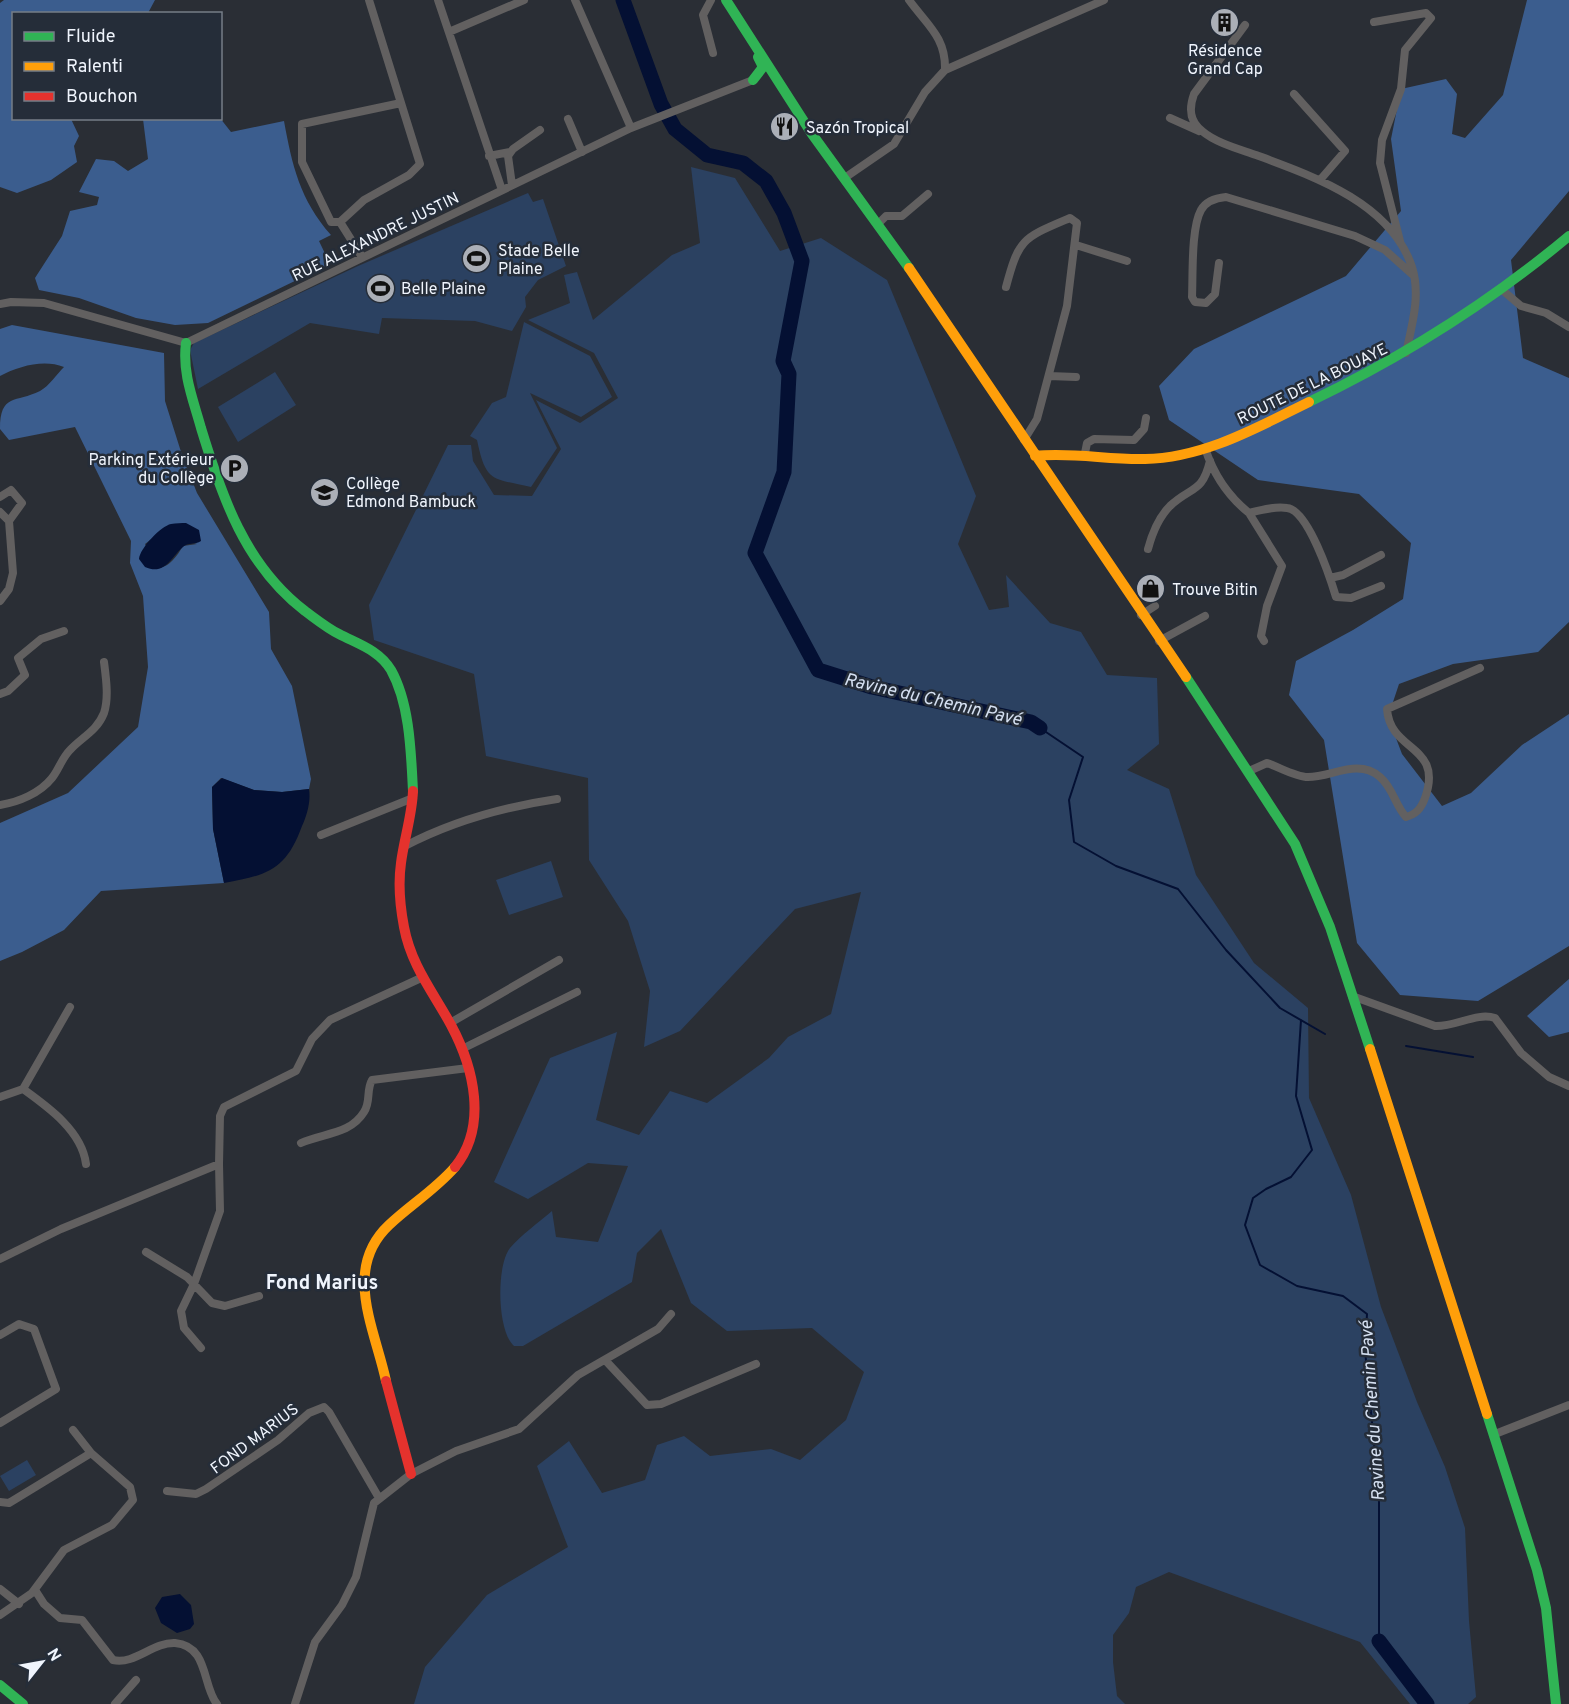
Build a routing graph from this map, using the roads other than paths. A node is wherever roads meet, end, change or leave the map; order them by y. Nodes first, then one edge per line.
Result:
1 (369, 0) edge
2 (438, 0) edge
3 (524, 0) edge
4 (575, 0) edge
5 (711, 0) edge
6 (728, 0) edge
7 (909, 0) edge
8 (1104, 0) edge
9 (1374, 22) dead end
10 (1245, 25) dead end
11 (449, 32) junction
12 (748, 37) junction
13 (713, 54) dead end
14 (945, 70) junction
15 (753, 80) junction
16 (785, 94) junction
17 (1294, 94) dead end
18 (401, 103) junction
19 (1170, 118) dead end
20 (568, 119) dead end
21 (631, 129) junction
22 (540, 130) dead end
23 (1204, 133) junction
24 (510, 152) junction
25 (582, 152) junction
26 (489, 156) junction
27 (831, 160) junction
28 (846, 177) junction
29 (1320, 180) junction
30 (512, 185) junction
31 (502, 190) junction
32 (928, 194) dead end
33 (340, 222) junction
34 (878, 224) junction
35 (1569, 236) edge
36 (1401, 243) junction
37 (1076, 245) junction
38 (362, 257) junction
39 (1127, 261) dead end
40 (1219, 263) dead end
41 (1413, 275) junction
42 (1006, 287) dead end
43 (1501, 289) junction
44 (0, 304) edge
45 (1569, 327) edge
46 (186, 343) junction
47 (1406, 353) junction
48 (1049, 376) junction
49 (1076, 377) dead end
50 (1146, 418) dead end
51 (1024, 440) junction
52 (1205, 448) junction
53 (1085, 453) junction
54 (1035, 456) junction
55 (1210, 461) junction
56 (0, 497) edge
57 (0, 512) edge
58 (1249, 513) junction
59 (9, 521) junction
60 (1148, 549) dead end
61 (1381, 555) dead end
62 (1330, 578) junction
63 (1381, 586) dead end
64 (0, 601) edge
65 (1155, 606) dead end
66 (1141, 615) junction
67 (1205, 616) dead end
68 (64, 631) dead end
69 (1159, 641) junction
70 (1264, 641) dead end
71 (104, 662) dead end
72 (1480, 668) dead end
73 (0, 694) edge
74 (1249, 771) junction
75 (413, 798) junction
76 (557, 799) dead end
77 (0, 805) edge
78 (321, 834) dead end
79 (405, 846) junction
80 (559, 960) dead end
81 (421, 978) junction
82 (577, 992) dead end
83 (1353, 996) junction
84 (70, 1007) dead end
85 (450, 1023) junction
86 (462, 1049) junction
87 (468, 1068) junction
88 (1569, 1086) edge
89 (23, 1089) junction
90 (0, 1097) edge
91 (301, 1143) dead end
92 (86, 1164) dead end
93 (219, 1164) junction
94 (146, 1252) dead end
95 (0, 1259) edge
96 (194, 1284) junction
97 (259, 1296) dead end
98 (671, 1314) dead end
99 (0, 1335) edge
100 (201, 1348) dead end
101 (606, 1361) junction
102 (756, 1364) dead end
103 (1569, 1406) edge
104 (0, 1423) edge
105 (73, 1430) dead end
106 (1495, 1434) junction
107 (91, 1453) junction
108 (411, 1474) junction
109 (167, 1491) dead end
110 (379, 1498) junction
111 (0, 1502) edge
112 (0, 1589) edge
113 (35, 1590) junction
114 (19, 1604) junction
115 (0, 1616) edge
116 (136, 1680) dead end
117 (0, 1685) edge
118 (23, 1704) edge
119 (115, 1704) edge
120 (217, 1704) edge
121 (296, 1704) edge
122 (1556, 1704) edge

1 - 18 street
2 - 11 street
3 - 11 street
4 - 21 street
5 - 13 street
6 - 12 main road
6 - 27 main road
7 - 14 street
8 - 14 street
9 - 36 street
10 - 23 street
11 - 26 street
12 - 15 main road
12 - 16 main road
14 - 28 street
15 - 16 main road
15 - 21 street, RUE ALEXANDRE JUSTIN
16 - 27 main road
17 - 29 street
18 - 33 street
18 - 33 street
19 - 23 street
20 - 25 street
21 - 25 street, RUE ALEXANDRE JUSTIN
22 - 24 street
23 - 29 street
24 - 26 street
24 - 30 street
25 - 30 street, RUE ALEXANDRE JUSTIN
26 - 31 street
27 - 28 main road
28 - 34 main road
29 - 36 street
30 - 31 street, RUE ALEXANDRE JUSTIN
31 - 38 street, RUE ALEXANDRE JUSTIN
32 - 34 street
33 - 38 street
34 - 51 main road
35 - 43 main road, ROUTE DE LA BOUAYE
36 - 41 street
37 - 39 street
37 - 42 street
37 - 48 street
38 - 46 street, RUE ALEXANDRE JUSTIN
40 - 41 street
41 - 47 street
43 - 45 street
43 - 47 main road, ROUTE DE LA BOUAYE
44 - 46 street
46 - 75 main road
47 - 52 main road, ROUTE DE LA BOUAYE
48 - 49 street
48 - 51 street
50 - 53 street
51 - 54 main road
52 - 53 main road, ROUTE DE LA BOUAYE
52 - 55 street
53 - 54 main road, ROUTE DE LA BOUAYE
54 - 66 main road
55 - 58 street
55 - 60 street
56 - 59 street
57 - 59 street
58 - 62 street
58 - 70 street
59 - 64 street
61 - 62 street
62 - 63 street
65 - 66 street
66 - 69 main road
67 - 69 street
68 - 73 street
69 - 74 main road
71 - 77 street
72 - 74 street
74 - 83 main road
75 - 78 street
75 - 79 main road
76 - 79 street
79 - 81 main road
80 - 85 street
81 - 85 main road
81 - 93 street
82 - 86 street
83 - 88 street
83 - 106 main road
84 - 89 street
85 - 86 main road
86 - 87 main road
87 - 91 street
87 - 108 main road
89 - 90 street
89 - 92 street
93 - 95 street
93 - 96 street
94 - 96 street
96 - 97 street
96 - 100 street
98 - 101 street
99 - 104 street
101 - 102 street
101 - 108 street
103 - 106 street
105 - 107 street
106 - 122 main road
107 - 111 street
107 - 113 street
108 - 110 street
109 - 110 street, FOND MARIUS
110 - 121 street
112 - 114 street
113 - 114 street
113 - 120 street
114 - 115 street
116 - 119 street
117 - 118 main road

